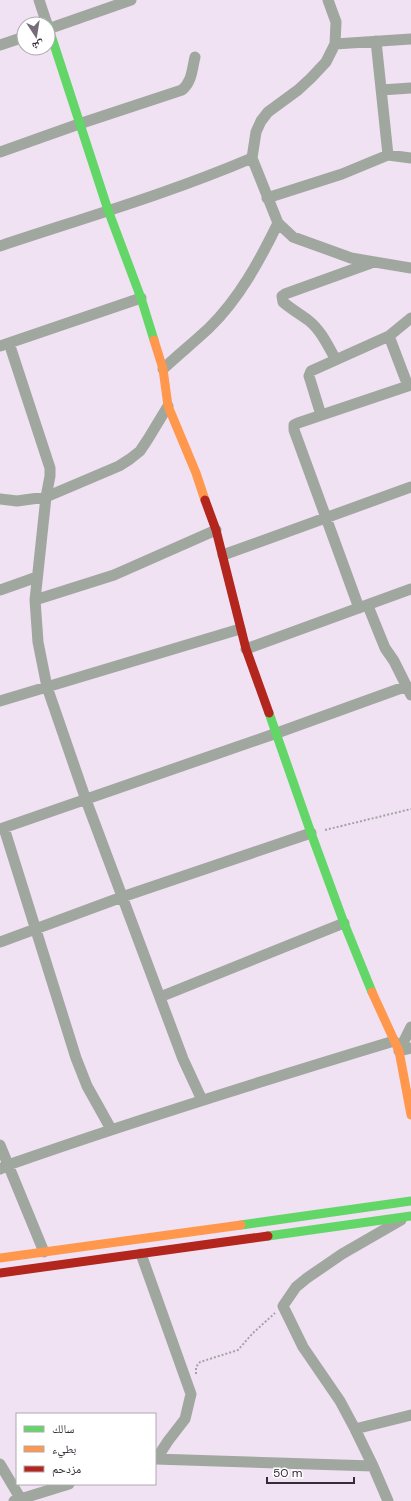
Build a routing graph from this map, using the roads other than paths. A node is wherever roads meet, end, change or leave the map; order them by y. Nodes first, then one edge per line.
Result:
1 (39, 0) edge
2 (131, 0) edge
3 (328, 0) edge
4 (44, 16) edge
5 (56, 24) edge
6 (411, 39) edge
7 (16, 40) edge
8 (376, 41) junction
9 (335, 44) junction
10 (0, 45) edge
11 (56, 52) edge
12 (196, 57) dead end
13 (411, 88) edge
14 (381, 90) junction
15 (79, 124) junction
16 (0, 152) edge
17 (388, 155) junction
18 (252, 158) junction
19 (411, 158) edge
20 (267, 198) junction
21 (108, 210) junction
22 (278, 223) junction
23 (0, 246) edge
24 (374, 262) junction
25 (411, 268) edge
26 (141, 298) junction
27 (411, 318) edge
28 (389, 336) junction
29 (4, 344) edge
30 (336, 360) junction
31 (163, 369) junction
32 (409, 386) edge
33 (168, 406) junction
34 (321, 415) junction
35 (411, 487) edge
36 (46, 497) junction
37 (0, 499) edge
38 (325, 517) junction
39 (216, 530) junction
40 (223, 555) junction
41 (38, 577) junction
42 (411, 589) edge
43 (0, 590) edge
44 (35, 600) junction
45 (364, 607) junction
46 (240, 629) junction
47 (246, 649) junction
48 (47, 687) junction
49 (409, 690) edge
50 (0, 701) edge
51 (277, 733) junction
52 (86, 800) junction
53 (2, 829) edge
54 (311, 833) junction
55 (122, 897) junction
56 (344, 923) junction
57 (36, 929) junction
58 (0, 942) edge
59 (160, 997) junction
60 (411, 1027) edge
61 (397, 1046) junction
62 (411, 1048) edge
63 (202, 1100) junction
64 (411, 1115) edge
65 (111, 1129) junction
66 (0, 1145) edge
67 (4, 1167) edge
68 (411, 1202) edge
69 (408, 1217) edge
70 (44, 1252) junction
71 (141, 1254) junction
72 (0, 1258) edge
73 (0, 1273) edge
74 (411, 1415) edge
75 (355, 1429) junction
76 (156, 1459) edge
77 (0, 1464) edge
78 (373, 1466) junction
79 (66, 1485) edge
80 (19, 1500) edge
81 (388, 1501) edge

1 - 4 street
2 - 5 street
3 - 9 street
6 - 8 street
7 - 10 street
8 - 9 street
8 - 14 street
9 - 18 street
11 - 15 street
12 - 15 street
13 - 14 street
14 - 17 street
15 - 16 street
15 - 21 street
17 - 19 street
17 - 20 street
18 - 20 street
18 - 21 street
20 - 22 street
21 - 23 street
21 - 26 street
22 - 24 street
22 - 31 street
24 - 25 street
24 - 30 street
26 - 29 street
26 - 31 street
27 - 28 street
28 - 30 street
28 - 32 street
29 - 36 street
30 - 34 street
31 - 33 street
32 - 34 street
33 - 36 street
33 - 39 street
34 - 38 street
35 - 38 street
36 - 37 street
36 - 41 street
38 - 40 street
38 - 45 street
39 - 40 street
39 - 44 street
40 - 46 street
41 - 43 street
41 - 44 street
42 - 45 street
44 - 48 street
45 - 47 street
45 - 49 street
46 - 47 street
46 - 48 street
47 - 51 street
48 - 50 street
48 - 52 street
49 - 51 street
51 - 52 street
51 - 54 street
52 - 53 street
52 - 55 street
53 - 57 street
54 - 55 street
54 - 56 street
55 - 57 street
55 - 59 street
56 - 59 street
56 - 61 street
57 - 58 street
57 - 65 street
59 - 63 street
60 - 61 street
61 - 62 street
61 - 63 street
61 - 64 street
63 - 65 street
65 - 67 street
66 - 67 street
67 - 70 street
68 - 70 street
69 - 71 street
69 - 75 street
70 - 72 street
71 - 73 street
71 - 76 street
74 - 75 street
75 - 78 street
76 - 78 street
77 - 80 street
78 - 81 street
79 - 80 street

